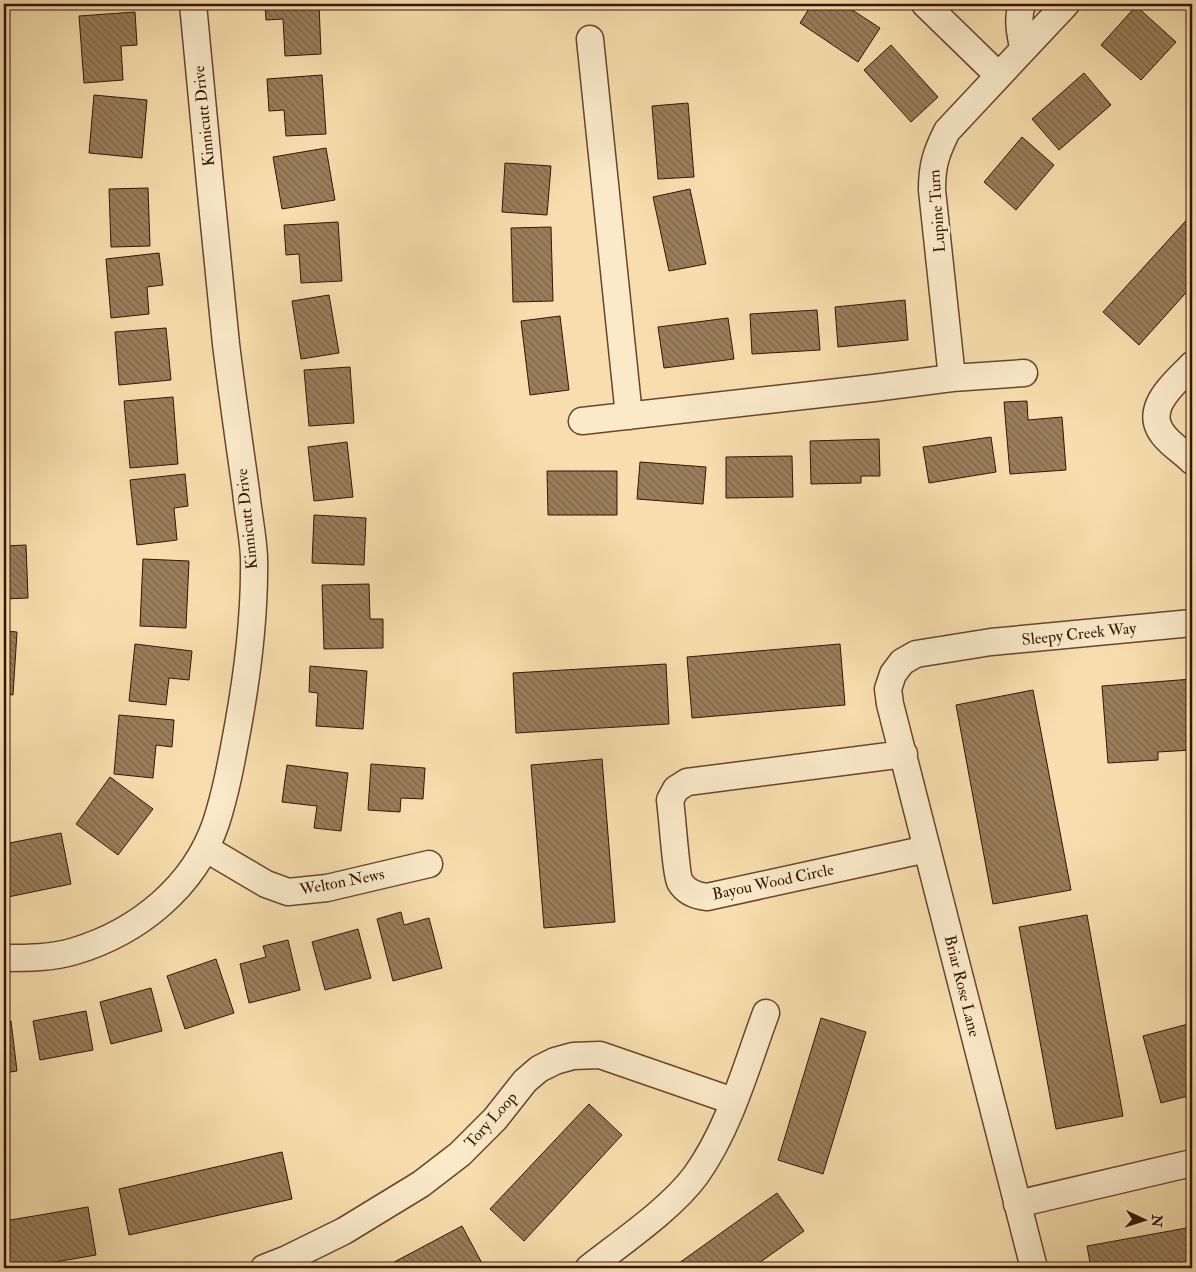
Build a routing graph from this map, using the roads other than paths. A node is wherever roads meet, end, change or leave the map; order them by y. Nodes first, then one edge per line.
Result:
1 (193, 4) edge
2 (925, 4) edge
3 (1022, 4) edge
4 (1066, 4) edge
5 (590, 38) dead end
6 (1024, 47) junction
7 (998, 74) junction
8 (1192, 365) edge
9 (1024, 373) dead end
10 (952, 378) junction
11 (629, 416) junction
12 (582, 421) dead end
13 (1192, 461) edge
14 (1192, 623) edge
15 (966, 646) joint
16 (904, 754) junction
17 (205, 848) junction
18 (927, 849) junction
19 (429, 864) dead end
20 (4, 958) edge
21 (766, 1013) dead end
22 (733, 1101) junction
23 (1192, 1163) edge
24 (1017, 1204) junction
25 (264, 1268) edge
26 (589, 1268) edge
27 (1034, 1268) edge

1 - 17 street, Kinnicutt Drive
2 - 7 street
3 - 6 street
4 - 6 street, Lupine Turn
5 - 11 street
6 - 7 street, Lupine Turn
7 - 10 street, Lupine Turn
8 - 13 street
9 - 10 street
10 - 11 street
11 - 12 street
14 - 15 street, Sleepy Creek Way
15 - 16 street, Briar Rose Lane
16 - 18 street, Briar Rose Lane
16 - 18 street, Bayou Wood Circle
17 - 19 street, Welton News
17 - 20 street, Kinnicutt Drive
18 - 24 street, Briar Rose Lane
21 - 22 street
22 - 25 street, Tory Loop
22 - 26 street
23 - 24 street
24 - 27 street, Briar Rose Lane

